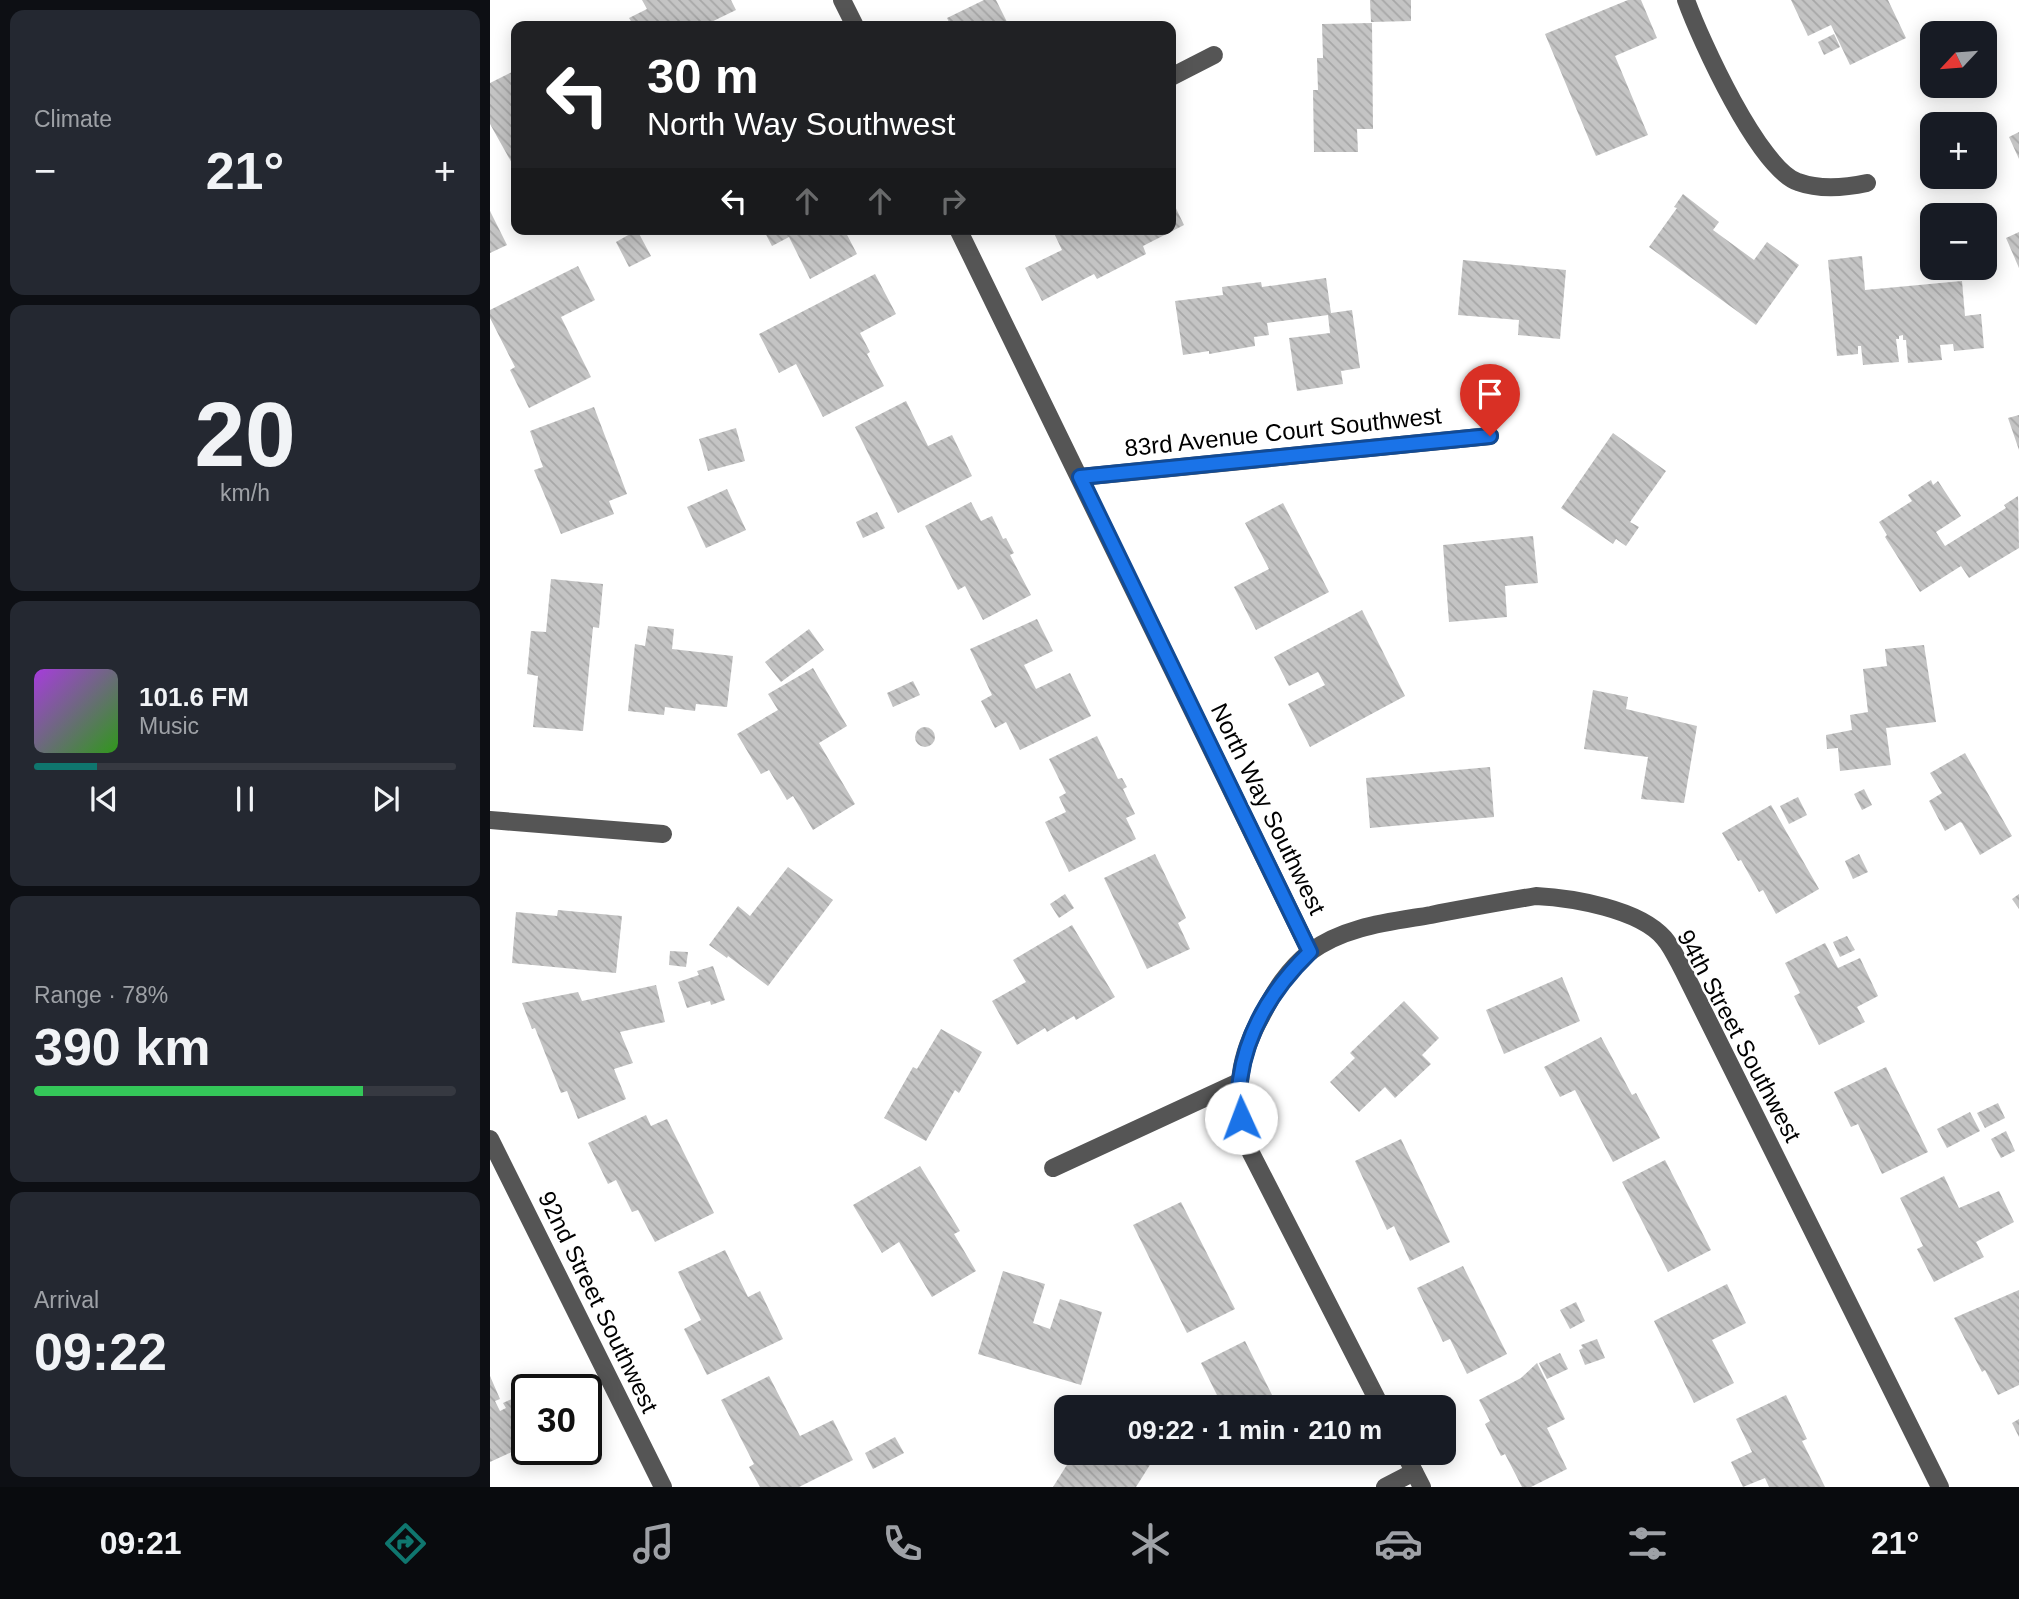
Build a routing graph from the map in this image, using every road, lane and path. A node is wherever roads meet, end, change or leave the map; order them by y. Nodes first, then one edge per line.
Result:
1 (842, 0) edge
2 (1686, 0) edge
3 (852, 21) edge
4 (1214, 55) dead end
5 (1176, 74) edge
6 (1867, 183) dead end
7 (961, 235) edge
8 (1490, 436) dead end
9 (1080, 477) junction
10 (490, 820) edge
11 (663, 834) dead end
12 (1310, 952) junction
13 (1239, 1082) junction
14 (490, 1139) edge
15 (1053, 1168) dead end
16 (1375, 1395) edge
17 (1418, 1480) edge
18 (663, 1487) edge
19 (1385, 1487) edge
20 (1940, 1487) edge

1 - 3 street
2 - 6 street
4 - 5 street
7 - 9 street, North Way Southwest
8 - 9 street, 83rd Avenue Court Southwest
9 - 12 street, North Way Southwest
10 - 11 street
12 - 13 street, North Way Southwest
12 - 20 street, 94th Street Southwest
13 - 15 street
13 - 16 street, North Way Southwest
14 - 18 street, 92nd Street Southwest
17 - 19 street

